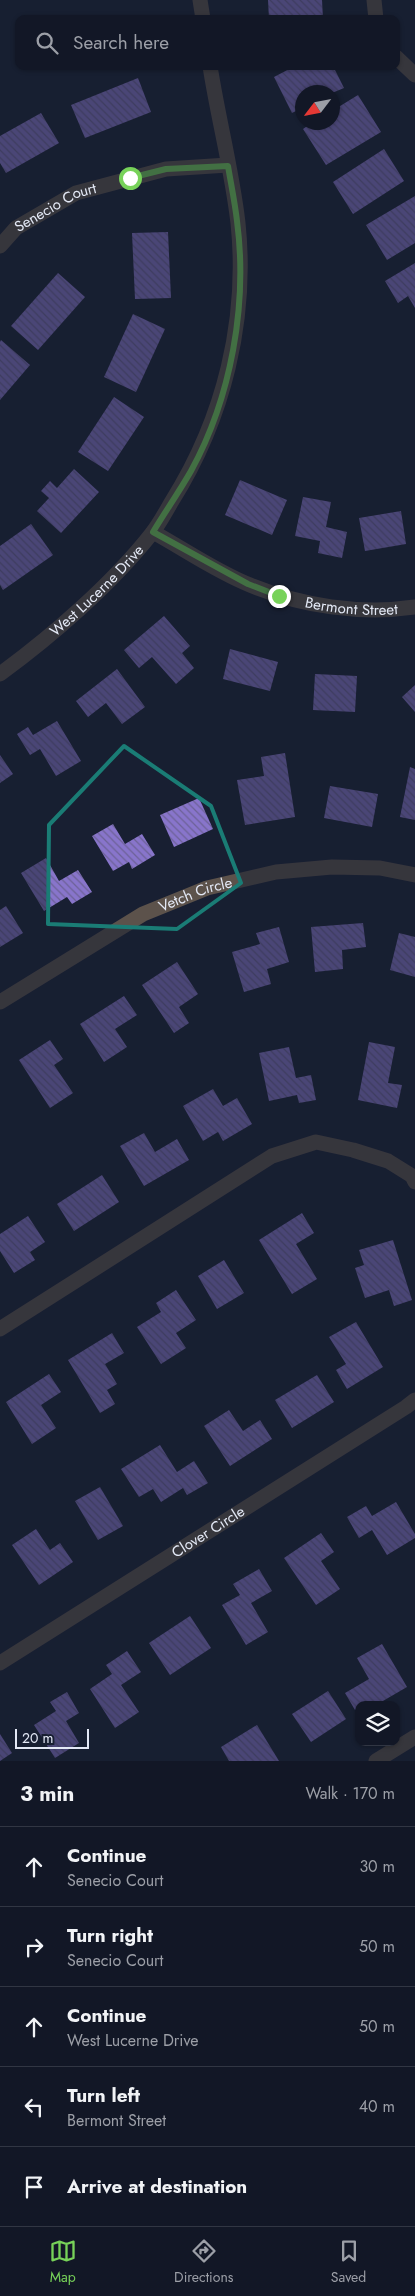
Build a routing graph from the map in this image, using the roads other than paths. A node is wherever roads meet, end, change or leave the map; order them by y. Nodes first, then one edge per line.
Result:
1 (200, 0) edge
2 (374, 0) edge
3 (202, 15) edge
4 (376, 15) edge
5 (400, 60) edge
6 (211, 70) edge
7 (415, 73) edge
8 (228, 166) junction
9 (0, 246) edge
10 (153, 532) junction
11 (415, 607) edge
12 (0, 674) edge
13 (415, 875) edge
14 (0, 1002) edge
15 (415, 1182) edge
16 (0, 1328) edge
17 (415, 1400) edge
18 (0, 1663) edge
19 (415, 1737) edge
20 (376, 1761) edge

1 - 3 street
2 - 4 street
5 - 7 street
6 - 8 street
8 - 9 street, Senecio Court
8 - 10 street, West Lucerne Drive
10 - 11 street, Bermont Street
10 - 12 street, West Lucerne Drive
13 - 14 street, Vetch Circle
15 - 16 street
17 - 18 street, Clover Circle
19 - 20 street

